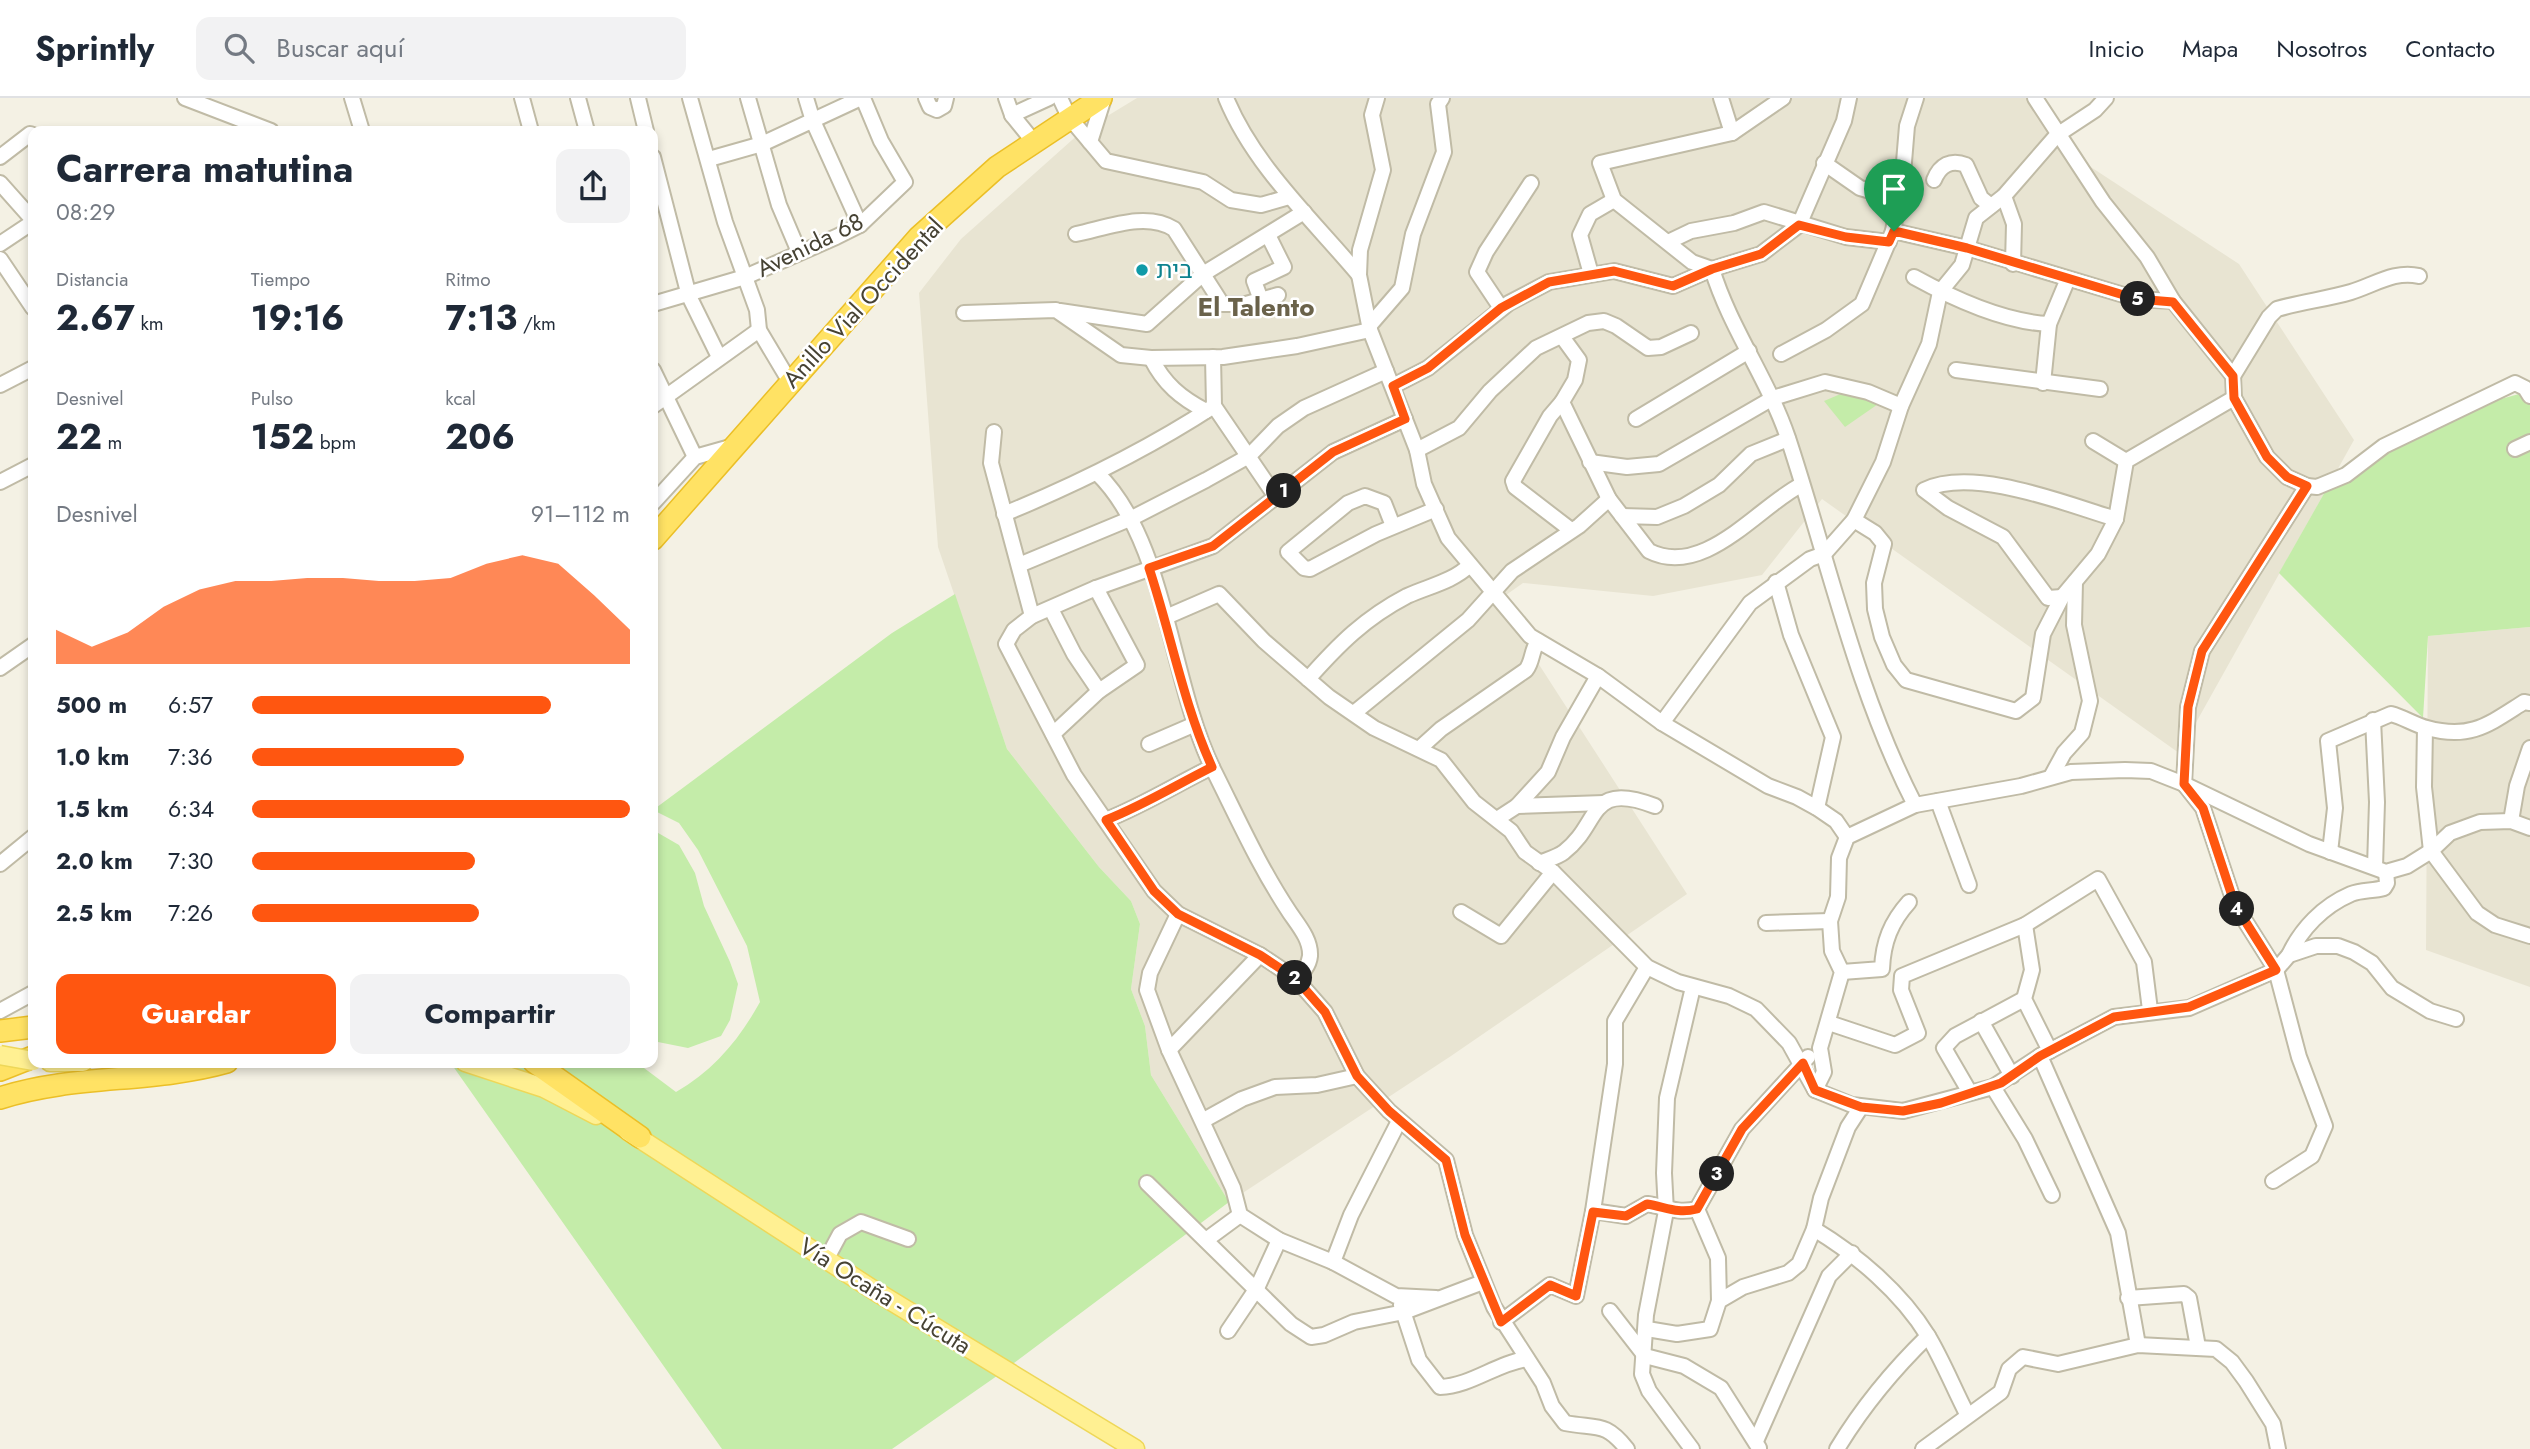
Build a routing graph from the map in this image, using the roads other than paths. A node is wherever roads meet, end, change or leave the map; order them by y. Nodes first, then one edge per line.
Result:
1 (185, 98) edge
2 (352, 98) edge
3 (522, 98) edge
4 (578, 98) edge
5 (638, 98) edge
6 (690, 98) edge
7 (748, 98) edge
8 (806, 98) edge
9 (862, 98) edge
10 (926, 98) edge
11 (946, 98) edge
12 (1006, 98) edge
13 (1049, 98) edge
14 (1102, 98) edge
15 (1226, 98) edge
16 (1377, 98) edge
17 (1442, 98) edge
18 (1721, 98) edge
19 (1783, 98) edge
20 (1849, 98) edge
21 (1916, 98) edge
22 (2035, 98) edge
23 (2106, 98) edge
24 (1065, 107) edge
25 (1012, 115) junction
26 (813, 121) junction
27 (258, 126) edge
28 (360, 126) edge
29 (530, 126) edge
30 (586, 126) edge
31 (645, 126) edge
32 (1732, 133) junction
33 (2057, 135) junction
34 (28, 136) edge
35 (1033, 141) junction
36 (1090, 142) junction
37 (762, 144) junction
38 (0, 157) edge
39 (709, 159) junction
40 (1824, 163) junction
41 (1934, 180) dead end
42 (0, 183) edge
43 (1531, 183) dead end
44 (658, 188) edge
45 (2004, 196) junction
46 (1289, 197) junction
47 (1899, 199) junction
48 (1614, 200) junction
49 (1991, 206) junction
50 (1304, 212) junction
51 (28, 215) edge
52 (28, 224) edge
53 (860, 225) junction
54 (1799, 225) junction
55 (1076, 234) dead end
56 (1268, 235) junction
57 (1891, 236) junction
58 (1668, 242) junction
59 (0, 244) edge
60 (1967, 248) junction
61 (799, 252) junction
62 (0, 259) edge
63 (2013, 264) junction
64 (1712, 269) junction
65 (1203, 274) junction
66 (1591, 274) junction
67 (1359, 275) junction
68 (2419, 276) dead end
69 (745, 277) junction
70 (1914, 277) dead end
71 (2067, 281) junction
72 (1940, 292) junction
73 (1278, 295) dead end
74 (689, 296) junction
75 (1261, 300) junction
76 (28, 301) edge
77 (2173, 302) junction
78 (658, 303) edge
79 (1501, 308) junction
80 (1055, 310) junction
81 (964, 313) dead end
82 (2049, 324) junction
83 (1370, 327) junction
84 (759, 330) junction
85 (1691, 333) dead end
86 (1563, 338) junction
87 (1749, 351) junction
88 (1781, 354) dead end
89 (719, 357) junction
90 (1213, 357) junction
91 (1151, 358) junction
92 (1956, 370) dead end
93 (28, 371) edge
94 (1386, 371) junction
95 (2233, 376) junction
96 (658, 380) edge
97 (790, 382) junction
98 (2043, 383) junction
99 (0, 385) edge
100 (1393, 386) junction
101 (2100, 389) dead end
102 (2530, 396) edge
103 (667, 398) junction
104 (1773, 398) junction
105 (2234, 398) junction
106 (1562, 402) junction
107 (658, 403) edge
108 (1901, 406) junction
109 (1210, 408) junction
110 (1405, 419) junction
111 (1636, 419) dead end
112 (993, 432) dead end
113 (1788, 439) junction
114 (2093, 441) dead end
115 (2530, 442) edge
116 (734, 446) junction
117 (2515, 449) dead end
118 (1417, 450) junction
119 (1249, 456) junction
120 (695, 457) junction
121 (2126, 461) junction
122 (1590, 462) junction
123 (28, 468) edge
124 (1097, 472) junction
125 (0, 482) edge
126 (1801, 485) junction
127 (2307, 486) junction
128 (1276, 497) junction
129 (658, 498) edge
130 (1609, 499) junction
131 (1436, 509) junction
132 (1004, 514) junction
133 (1622, 516) junction
134 (1132, 519) junction
135 (2116, 519) junction
136 (1854, 520) junction
137 (1393, 526) junction
138 (1572, 530) junction
139 (658, 533) edge
140 (1824, 554) junction
141 (1019, 565) junction
142 (1470, 565) junction
143 (1149, 568) junction
144 (1776, 582) junction
145 (2075, 582) junction
146 (1096, 588) junction
147 (1494, 593) junction
148 (2062, 597) junction
149 (1051, 609) junction
150 (1032, 616) junction
151 (1166, 617) junction
152 (1538, 641) junction
153 (28, 648) edge
154 (0, 668) edge
155 (1598, 676) junction
156 (1308, 679) junction
157 (1099, 691) junction
158 (2530, 703) edge
159 (1354, 713) junction
160 (2373, 720) junction
161 (1662, 723) junction
162 (1193, 725) junction
163 (2426, 728) junction
164 (1053, 734) junction
165 (1149, 744) dead end
166 (1420, 748) junction
167 (2530, 748) edge
168 (1212, 767) junction
169 (2052, 775) junction
170 (2184, 784) junction
171 (1938, 801) junction
172 (1604, 803) junction
173 (1915, 805) junction
174 (1517, 806) junction
175 (1655, 806) dead end
176 (1817, 808) junction
177 (1106, 820) junction
178 (1497, 820) junction
179 (2511, 821) junction
180 (2530, 828) edge
181 (1847, 837) junction
182 (28, 841) edge
183 (2431, 851) junction
184 (2330, 852) junction
185 (2, 860) edge
186 (1539, 863) junction
187 (2381, 869) junction
188 (1553, 872) junction
189 (1969, 885) dead end
190 (1909, 902) dead end
191 (1461, 912) dead end
192 (1178, 914) junction
193 (1830, 921) junction
194 (1766, 923) dead end
195 (2025, 925) junction
196 (2530, 936) edge
197 (1260, 955) junction
198 (2289, 955) junction
199 (1647, 967) junction
200 (1882, 969) junction
201 (2276, 970) junction
202 (1842, 972) junction
203 (1902, 976) junction
204 (1296, 979) junction
205 (1693, 987) junction
206 (28, 996) edge
207 (2024, 999) junction
208 (2150, 1010) junction
209 (0, 1011) edge
210 (2456, 1019) dead end
211 (1981, 1021) junction
212 (1829, 1023) junction
213 (28, 1028) edge
214 (0, 1031) edge
215 (1820, 1048) junction
216 (1168, 1050) junction
217 (2045, 1053) junction
218 (0, 1055) edge
219 (28, 1058) edge
220 (28, 1061) edge
221 (1803, 1063) junction
222 (206, 1068) edge
223 (483, 1068) edge
224 (542, 1068) edge
225 (0, 1070) edge
226 (1357, 1076) junction
227 (2012, 1076) junction
228 (1993, 1087) junction
229 (1815, 1090) junction
230 (1969, 1091) junction
231 (0, 1098) edge
232 (1861, 1107) junction
233 (1204, 1120) junction
234 (1399, 1121) junction
235 (640, 1137) junction
236 (2273, 1181) dead end
237 (1147, 1183) dead end
238 (2052, 1195) dead end
239 (1697, 1209) junction
240 (1666, 1211) junction
241 (1593, 1212) junction
242 (1240, 1215) junction
243 (1814, 1230) junction
244 (908, 1239) dead end
245 (1206, 1240) junction
246 (1279, 1240) junction
247 (1852, 1253) junction
248 (826, 1260) junction
249 (1334, 1262) junction
250 (1483, 1282) junction
251 (1257, 1288) junction
252 (1396, 1296) junction
253 (1436, 1298) junction
254 (2128, 1298) junction
255 (1720, 1301) junction
256 (1610, 1311) dead end
257 (1404, 1312) junction
258 (1501, 1322) junction
259 (1647, 1329) junction
260 (1228, 1331) dead end
261 (1928, 1336) junction
262 (2138, 1345) junction
263 (2198, 1347) junction
264 (1645, 1356) junction
265 (1527, 1359) junction
266 (1967, 1414) junction
267 (1758, 1445) edge
268 (1135, 1449) edge
269 (1627, 1449) edge
270 (1692, 1449) edge
271 (1838, 1449) edge
272 (1923, 1449) edge
273 (2278, 1449) edge

1 - 27 street
2 - 28 street
3 - 29 street
4 - 30 street
5 - 31 street
6 - 39 street
7 - 37 street
8 - 26 street
9 - 26 street
9 - 53 street, Avenida 68
10 - 11 street
12 - 25 street
13 - 25 street
14 - 24 highway, Anillo Vial Occidental
14 - 36 street
15 - 46 street
16 - 67 street
17 - 83 street
18 - 32 street
19 - 32 street
20 - 40 street
21 - 47 street
22 - 33 street
23 - 33 street
24 - 35 highway, Anillo Vial Occidental
24 - 36 street
25 - 35 street
26 - 37 street
26 - 53 street
32 - 48 street
33 - 45 street
33 - 77 street
34 - 38 street
35 - 97 highway, Anillo Vial Occidental
36 - 46 street
37 - 39 street
37 - 61 street
39 - 69 street
40 - 47 street
40 - 54 street
41 - 49 street
42 - 51 street
43 - 79 street
44 - 74 street
45 - 49 street
45 - 63 street
46 - 50 street
47 - 57 street
48 - 58 street
48 - 66 street
49 - 60 street
50 - 56 street
50 - 67 street
52 - 59 street
53 - 61 street, Avenida 68
54 - 57 street
54 - 58 street
54 - 64 street
55 - 65 street
56 - 65 street
56 - 75 street
57 - 60 street
57 - 88 street
58 - 64 street
60 - 63 street
60 - 72 street
61 - 69 street, Avenida 68
62 - 76 street
63 - 71 street
64 - 66 street
64 - 87 street
65 - 75 street
65 - 80 street
66 - 79 street
67 - 83 street
68 - 95 street
69 - 74 street, Avenida 68
69 - 84 street
70 - 72 street
71 - 77 street
71 - 82 street
72 - 82 street
72 - 108 street
73 - 75 street
74 - 78 street, Avenida 68
74 - 89 street
77 - 95 street
79 - 100 street
80 - 81 street
80 - 91 street
82 - 98 street
83 - 90 street
83 - 94 street
84 - 89 street
84 - 97 street
85 - 86 street
86 - 106 street
86 - 118 street
87 - 104 street
87 - 111 street
89 - 103 street
90 - 91 street
90 - 109 street
91 - 109 street
92 - 98 street
93 - 99 street
94 - 100 street
94 - 119 street
95 - 105 street
96 - 103 street
97 - 116 highway, Anillo Vial Occidental
98 - 101 street
100 - 110 street
102 - 127 street
103 - 107 street
103 - 120 street
104 - 108 street
104 - 113 street
104 - 122 street
105 - 121 street
105 - 127 street
106 - 122 street
106 - 138 street
108 - 136 street
109 - 119 street
109 - 124 street
110 - 118 street
110 - 128 street
112 - 132 street
113 - 126 street
113 - 133 street
114 - 121 street
115 - 117 street
116 - 120 street
116 - 139 highway, Anillo Vial Occidental
118 - 131 street
119 - 128 street
119 - 134 street
120 - 129 street
121 - 135 street
122 - 130 street
123 - 125 street
124 - 132 street
124 - 134 street
126 - 133 street
126 - 140 street
127 - 170 street
128 - 143 street
130 - 133 street
130 - 138 street
131 - 137 street
131 - 142 street
132 - 141 street
134 - 141 street
134 - 143 street
135 - 145 street
135 - 148 street
136 - 140 street
136 - 148 street
137 - 137 street
138 - 147 street
140 - 144 street
140 - 173 street
141 - 150 street
142 - 147 street
142 - 156 street
143 - 146 street
143 - 151 street
144 - 161 street
144 - 176 street
145 - 148 street
145 - 169 street
146 - 149 street
146 - 157 street
147 - 152 street
147 - 159 street
149 - 150 street
149 - 157 street
150 - 164 street
151 - 156 street
151 - 162 street
152 - 155 street
152 - 166 street
153 - 154 street
155 - 161 street
155 - 174 street
156 - 159 street
157 - 164 street
158 - 163 street
159 - 166 street
160 - 163 street
160 - 184 street
160 - 187 street
161 - 176 street
162 - 165 street
162 - 168 street
163 - 183 street
164 - 177 street
166 - 178 street
167 - 179 street
168 - 177 street
168 - 204 street
169 - 170 street
169 - 171 street
170 - 184 street
170 - 201 street
171 - 173 street
171 - 189 street
172 - 174 street
172 - 175 street
172 - 186 street
173 - 181 street
174 - 178 street
176 - 181 street
177 - 192 street
178 - 186 street
179 - 180 street
179 - 183 street
181 - 193 street
182 - 185 street
183 - 187 street
183 - 196 street
184 - 187 street
186 - 188 street
187 - 198 street
188 - 191 street
188 - 199 street
190 - 200 street
192 - 197 street
192 - 216 street
193 - 194 street
193 - 202 street
195 - 203 street
195 - 207 street
195 - 208 street
197 - 204 street
197 - 216 street
198 - 201 street
198 - 210 street
199 - 205 street
199 - 241 street
200 - 202 street
200 - 203 street
201 - 208 street
201 - 236 street
202 - 212 street
203 - 212 street
204 - 226 street
205 - 221 street
205 - 240 street
206 - 209 street
207 - 211 street
207 - 217 street
208 - 217 street
211 - 227 street
211 - 230 street
212 - 215 street
213 - 214 highway
215 - 221 street
215 - 229 street
216 - 233 street
217 - 227 street
217 - 254 street
218 - 219 main road, bridge
220 - 225 highway
221 - 229 street
221 - 239 street
222 - 231 highway
223 - 235 main road, Vía Ocaña - Cúcuta
224 - 235 highway
226 - 233 street
226 - 234 street
227 - 228 street
228 - 230 street
228 - 238 street
229 - 232 street
230 - 232 street
232 - 243 street
233 - 242 street
234 - 249 street
234 - 250 street
235 - 248 main road, Vía Ocaña - Cúcuta
237 - 245 street
239 - 240 street
239 - 255 street
240 - 241 street
240 - 259 street
241 - 258 street
242 - 245 street
242 - 246 street
243 - 247 street
243 - 255 street
244 - 248 street
245 - 251 street
246 - 249 street
246 - 251 street
247 - 261 street
247 - 267 street
248 - 268 main road, Vía Ocaña - Cúcuta
249 - 252 street
250 - 253 street
250 - 258 street
251 - 257 street
251 - 260 street
252 - 253 street
252 - 257 street
253 - 257 street
254 - 262 street
254 - 263 street
255 - 259 street
256 - 264 street
257 - 265 street
258 - 265 street
259 - 264 street
261 - 266 street
261 - 271 street
262 - 263 street
262 - 266 street
263 - 273 street
264 - 267 street
264 - 270 street
265 - 269 street
266 - 272 street

